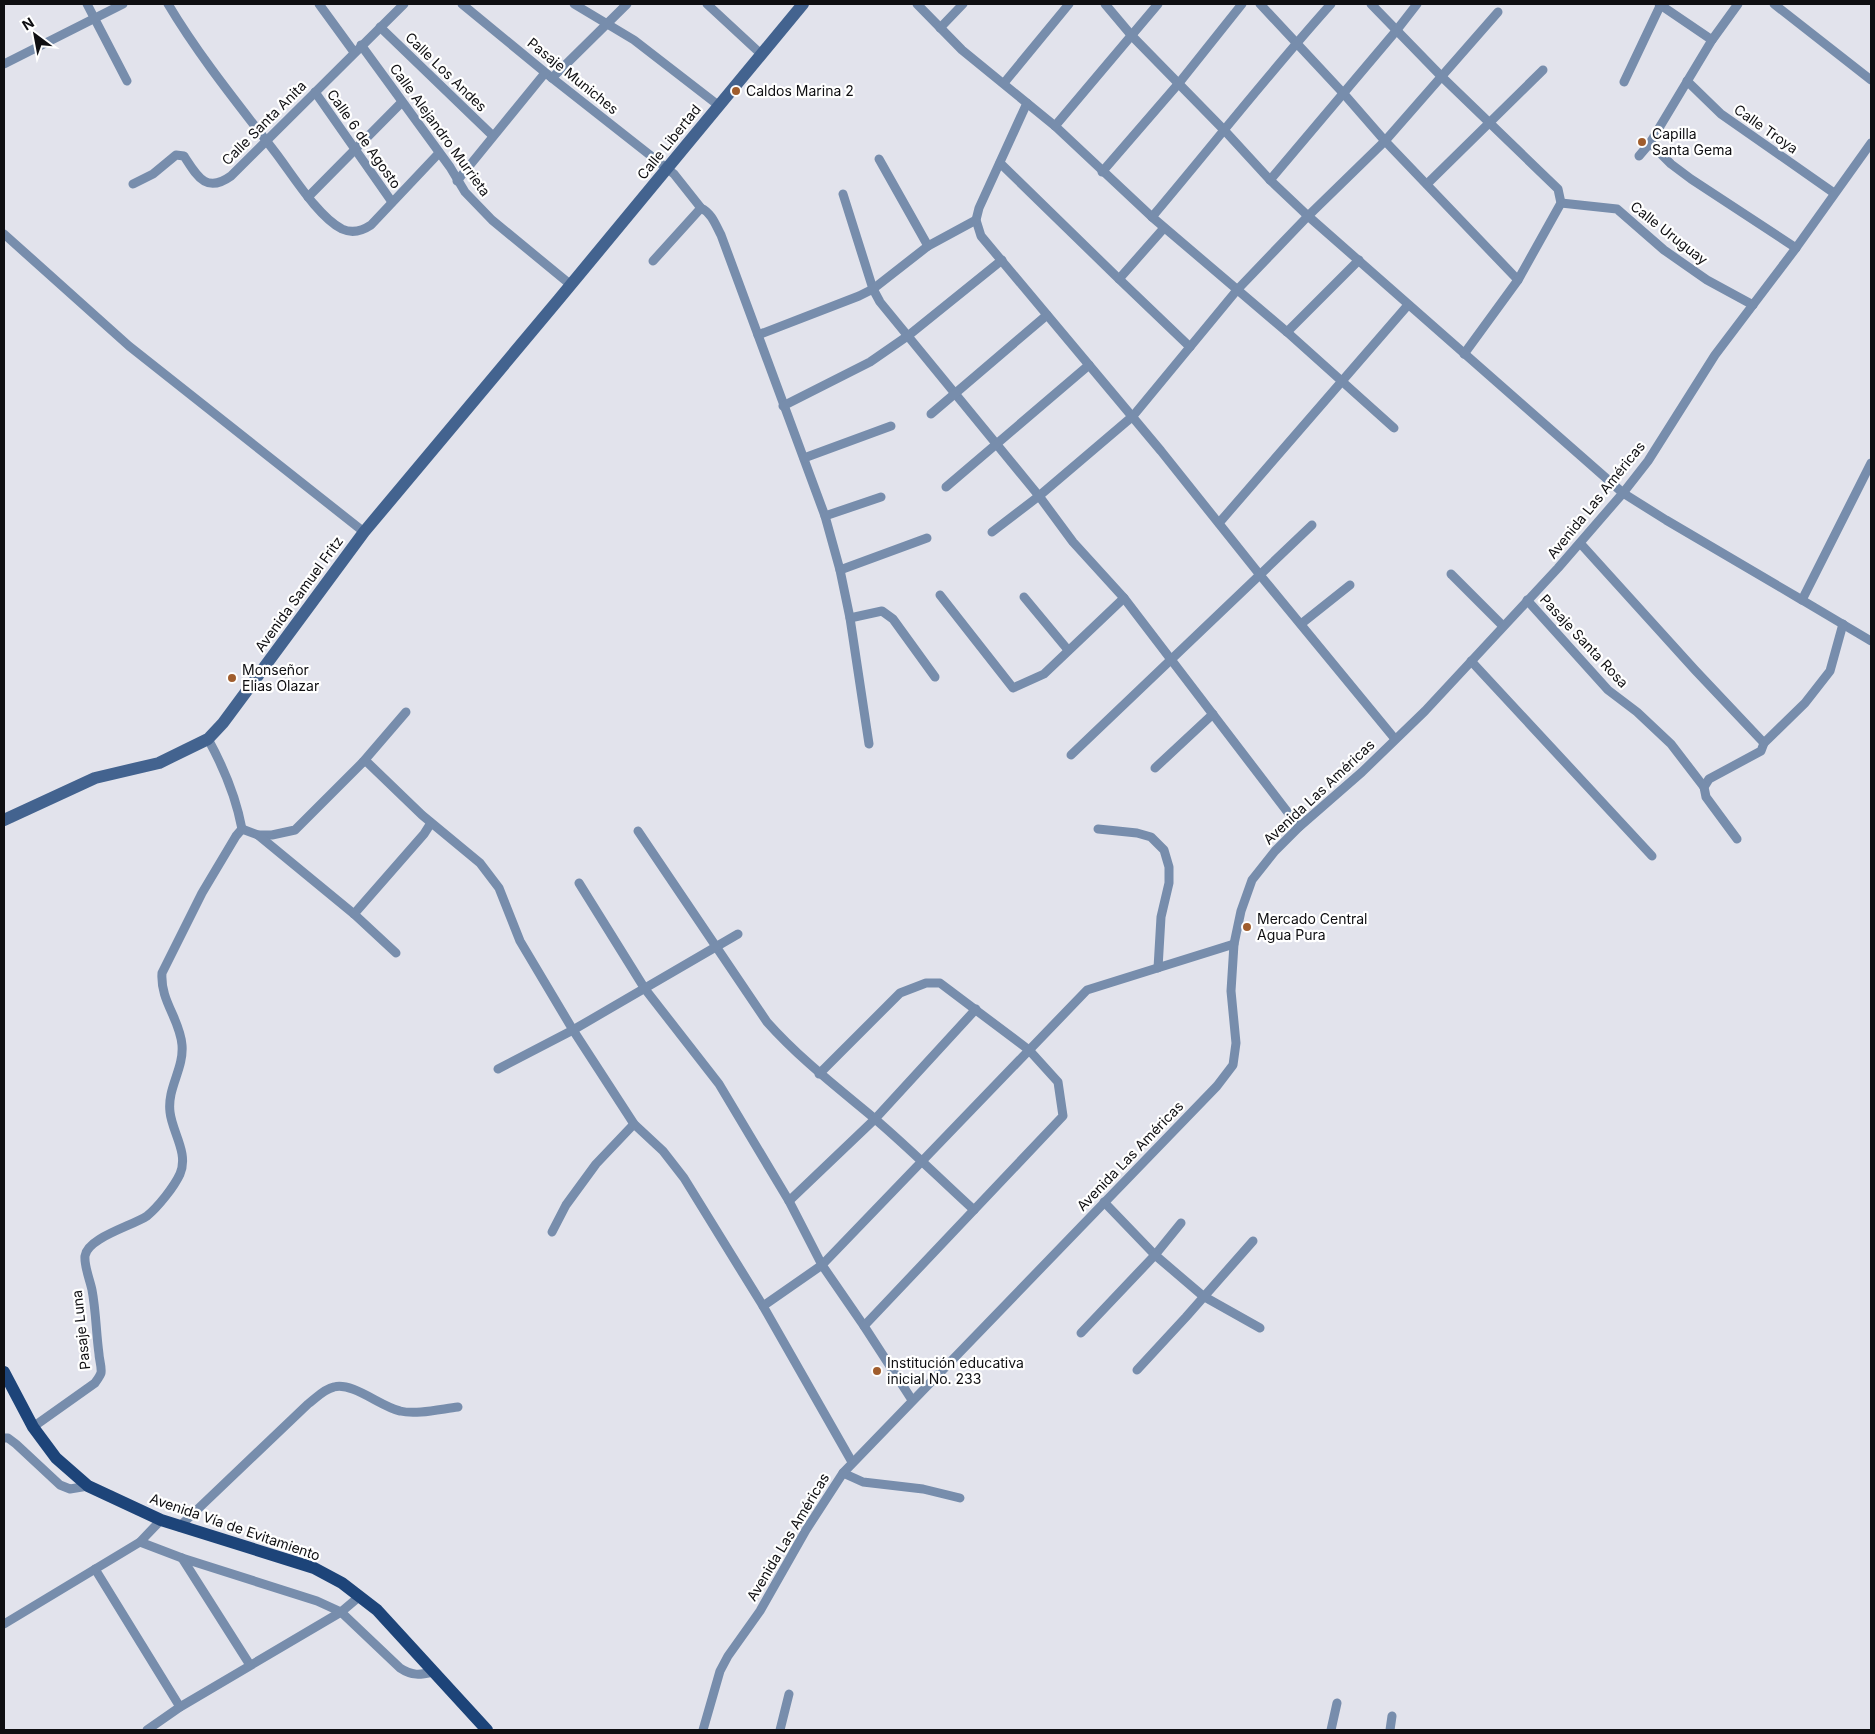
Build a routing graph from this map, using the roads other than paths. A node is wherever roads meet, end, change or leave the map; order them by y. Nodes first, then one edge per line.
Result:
1 (87, 4) edge
2 (123, 4) edge
3 (168, 4) edge
4 (319, 4) edge
5 (404, 4) edge
6 (462, 4) edge
7 (574, 4) edge
8 (627, 4) edge
9 (707, 4) edge
10 (803, 4) edge
11 (917, 4) edge
12 (963, 4) edge
13 (1069, 4) edge
14 (1105, 4) edge
15 (1158, 4) edge
16 (1242, 4) edge
17 (1260, 4) edge
18 (1331, 4) edge
19 (1371, 4) edge
20 (1418, 4) edge
21 (1660, 4) edge
22 (1738, 4) edge
23 (1774, 4) edge
24 (1498, 12) dead end
25 (94, 18) junction
26 (606, 24) junction
27 (380, 27) junction
28 (940, 28) junction
29 (1396, 31) junction
30 (1132, 36) junction
31 (1712, 40) junction
32 (1296, 42) junction
33 (361, 45) junction
34 (354, 52) junction
35 (761, 54) junction
36 (4, 64) edge
37 (1542, 70) dead end
38 (549, 76) junction
39 (1442, 77) junction
40 (1871, 80) edge
41 (127, 81) dead end
42 (1687, 81) junction
43 (1004, 82) junction
44 (1624, 82) dead end
45 (1179, 83) junction
46 (314, 92) junction
47 (1344, 94) junction
48 (402, 102) junction
49 (1027, 103) junction
50 (718, 105) junction
51 (1490, 123) junction
52 (1055, 126) junction
53 (1225, 131) junction
54 (493, 136) junction
55 (266, 140) junction
56 (1385, 141) junction
57 (1650, 143) junction
58 (1871, 143) edge
59 (355, 149) junction
60 (439, 153) junction
61 (1639, 156) dead end
62 (879, 159) dead end
63 (1000, 163) junction
64 (667, 169) junction
65 (1102, 172) junction
66 (1270, 180) junction
67 (458, 181) junction
68 (133, 184) dead end
69 (1427, 184) junction
70 (1834, 193) junction
71 (843, 194) dead end
72 (308, 197) junction
73 (392, 202) junction
74 (1561, 203) junction
75 (702, 208) junction
76 (1308, 216) junction
77 (1152, 218) junction
78 (976, 220) junction
79 (1164, 228) junction
80 (4, 234) edge
81 (928, 246) junction
82 (1796, 248) junction
83 (1002, 260) junction
84 (1359, 260) junction
85 (653, 261) dead end
86 (1119, 279) junction
87 (1518, 280) junction
88 (571, 285) junction
89 (874, 288) junction
90 (1237, 290) junction
91 (559, 299) joint
92 (1408, 305) junction
93 (1753, 305) junction
94 (1047, 315) junction
95 (1287, 332) junction
96 (758, 335) junction
97 (909, 335) junction
98 (1190, 347) junction
99 (1464, 354) junction
100 (1089, 365) junction
101 (1342, 382) junction
102 (954, 394) junction
103 (783, 406) junction
104 (931, 414) dead end
105 (1132, 416) junction
106 (891, 426) dead end
107 (1394, 428) dead end
108 (996, 444) junction
109 (804, 458) junction
110 (1870, 467) edge
111 (946, 487) dead end
112 (1623, 493) junction
113 (1039, 496) junction
114 (881, 497) dead end
115 (825, 516) junction
116 (1219, 523) junction
117 (1312, 525) dead end
118 (364, 532) junction
119 (992, 532) dead end
120 (928, 538) dead end
121 (1580, 543) junction
122 (840, 570) junction
123 (1451, 574) dead end
124 (1260, 576) junction
125 (1350, 585) dead end
126 (940, 595) dead end
127 (1024, 598) dead end
128 (1124, 598) junction
129 (1527, 600) junction
130 (1802, 600) junction
131 (850, 618) junction
132 (1301, 624) junction
133 (1843, 624) junction
134 (1503, 626) junction
135 (1871, 641) edge
136 (1068, 650) junction
137 (1171, 660) junction
138 (1471, 661) junction
139 (935, 677) dead end
140 (406, 712) dead end
141 (1213, 714) junction
142 (208, 739) junction
143 (1395, 739) junction
144 (1764, 743) junction
145 (869, 744) dead end
146 (1071, 755) dead end
147 (363, 762) junction
148 (1155, 768) dead end
149 (1704, 787) junction
150 (4, 820) edge
151 (431, 823) junction
152 (1299, 827) junction
153 (242, 829) junction
154 (1098, 829) dead end
155 (638, 831) dead end
156 (258, 835) junction
157 (1738, 839) dead end
158 (1652, 856) dead end
159 (579, 882) dead end
160 (354, 914) junction
161 (738, 934) dead end
162 (1234, 944) junction
163 (717, 947) junction
164 (396, 953) dead end
165 (1158, 968) junction
166 (645, 989) junction
167 (976, 1009) junction
168 (573, 1030) junction
169 (1029, 1050) junction
170 (498, 1069) dead end
171 (819, 1074) junction
172 (875, 1120) junction
173 (634, 1124) junction
174 (922, 1162) junction
175 (789, 1202) junction
176 (1104, 1202) junction
177 (974, 1210) junction
178 (1181, 1224) dead end
179 (552, 1232) dead end
180 (1253, 1241) dead end
181 (1155, 1255) junction
182 (822, 1265) junction
183 (1203, 1296) junction
184 (763, 1306) junction
185 (864, 1326) junction
186 (1260, 1328) dead end
187 (1081, 1333) dead end
188 (1137, 1370) dead end
189 (4, 1372) edge
190 (912, 1400) junction
191 (458, 1407) dead end
192 (33, 1427) junction
193 (4, 1438) edge
194 (852, 1462) junction
195 (843, 1473) junction
196 (88, 1486) junction
197 (960, 1498) dead end
198 (161, 1520) junction
199 (179, 1527) junction
200 (140, 1542) junction
201 (182, 1558) junction
202 (95, 1569) junction
203 (360, 1596) junction
204 (341, 1612) junction
205 (4, 1624) edge
206 (250, 1664) junction
207 (433, 1672) junction
208 (789, 1694) dead end
209 (1337, 1703) dead end
210 (180, 1707) junction
211 (1392, 1716) dead end
212 (147, 1730) edge
213 (487, 1730) edge
214 (703, 1730) edge
215 (780, 1730) edge
216 (1332, 1730) edge
217 (1390, 1730) edge

1 - 25 street
2 - 25 street
3 - 55 street
4 - 34 street
5 - 27 street, Calle Santa Anita
6 - 38 street, Pasaje Muniches
7 - 26 street
8 - 26 street
9 - 35 street
10 - 35 street, Calle Libertad
11 - 28 street
12 - 28 street
13 - 43 street
14 - 30 street
15 - 30 street
16 - 45 street
17 - 32 street
18 - 32 street
19 - 29 street
20 - 29 street
21 - 31 street
21 - 44 street
22 - 31 street
23 - 40 street
24 - 39 street
25 - 36 street
25 - 41 street
26 - 38 street
26 - 50 street
27 - 33 street, Calle Santa Anita
27 - 54 street, Calle Los Andes
28 - 43 street
29 - 39 street
29 - 47 street
30 - 45 street
30 - 52 street
31 - 42 street
32 - 47 street
32 - 53 street
33 - 34 street, Calle Santa Anita
33 - 48 street, Calle Alejandro Murrieta
34 - 46 street, Calle Santa Anita
35 - 50 street, Calle Libertad
37 - 51 street
38 - 54 street
38 - 64 street, Pasaje Muniches
39 - 51 street
39 - 56 street
42 - 57 street
42 - 70 street, Calle Troya
43 - 49 street
45 - 53 street
45 - 65 street
46 - 55 street, Calle Santa Anita
46 - 59 street, Calle 6 de Agosto
47 - 56 street
47 - 66 street
48 - 59 street
48 - 60 street, Calle Alejandro Murrieta
49 - 52 street
49 - 63 street
50 - 64 street, Calle Libertad
51 - 69 street
51 - 74 street
52 - 65 street
53 - 66 street
53 - 77 street
54 - 67 street
55 - 68 street, Calle Santa Anita
55 - 72 street
56 - 69 street
56 - 76 street
57 - 61 street
57 - 82 street
58 - 70 street, Avenida Las Américas
59 - 72 street
59 - 73 street, Calle 6 de Agosto
60 - 67 street, Calle Alejandro Murrieta
60 - 73 street
62 - 81 street
63 - 78 street
63 - 86 street
64 - 75 street, Pasaje Muniches
64 - 88 street, Calle Libertad
65 - 77 street
66 - 76 street
67 - 88 street, Calle Alejandro Murrieta
69 - 87 street
70 - 82 street, Avenida Las Américas
71 - 89 street
72 - 73 street
74 - 87 street
74 - 93 street, Calle Uruguay
75 - 85 street
75 - 96 street, Pasaje Muniches
76 - 84 street
76 - 90 street
77 - 79 street
78 - 81 street
78 - 83 street
79 - 86 street
79 - 90 street
80 - 118 street
81 - 89 street
82 - 93 street, Avenida Las Américas
83 - 94 street
83 - 97 street
84 - 92 street
84 - 95 street
86 - 98 street
87 - 99 street
88 - 91 street, Calle Libertad
89 - 96 street
89 - 97 street
90 - 95 street
90 - 98 street
91 - 118 street, Avenida Samuel Fritz
92 - 99 street
92 - 101 street
93 - 112 street, Avenida Las Américas
94 - 100 street
94 - 102 street
95 - 101 street
96 - 103 street, Pasaje Muniches
97 - 102 street
97 - 103 street
98 - 105 street
99 - 112 street
100 - 105 street
100 - 108 street
101 - 107 street
101 - 116 street
102 - 104 street
102 - 108 street
103 - 109 street, Pasaje Muniches
105 - 113 street
105 - 116 street
106 - 109 street
108 - 111 street
108 - 113 street
109 - 115 street, Pasaje Muniches
110 - 130 street
112 - 121 street, Avenida Las Américas
112 - 130 street
113 - 119 street
113 - 128 street
114 - 115 street
115 - 122 street, Pasaje Muniches
116 - 124 street
117 - 124 street
118 - 142 street, Avenida Samuel Fritz
120 - 122 street
121 - 129 street, Avenida Las Américas
121 - 144 street
122 - 131 street, Pasaje Muniches
123 - 134 street
124 - 132 street
124 - 137 street
125 - 132 street
126 - 136 street
127 - 136 street
128 - 136 street
128 - 137 street
129 - 134 street, Avenida Las Américas
129 - 149 street, Pasaje Santa Rosa
130 - 133 street
131 - 139 street
131 - 145 street, Pasaje Muniches
132 - 143 street
133 - 135 street
133 - 144 street
134 - 138 street, Avenida Las Américas
137 - 141 street
137 - 146 street
138 - 143 street, Avenida Las Américas
138 - 158 street
140 - 147 street
141 - 148 street
141 - 152 street
142 - 150 street, Avenida Samuel Fritz
142 - 153 street
143 - 152 street, Avenida Las Américas
144 - 149 street
147 - 151 street
147 - 156 street
149 - 157 street, Pasaje Santa Rosa
151 - 160 street
151 - 168 street
152 - 162 street, Avenida Las Américas
153 - 156 street
153 - 192 street, Pasaje Luna
154 - 165 street
155 - 163 street
156 - 160 street
159 - 166 street
160 - 164 street
161 - 163 street
162 - 165 street
162 - 176 street, Avenida Las Américas
163 - 166 street
163 - 171 street
165 - 169 street
166 - 168 street
166 - 175 street
167 - 169 street
167 - 171 street
167 - 172 street
168 - 170 street
168 - 173 street
169 - 174 street
169 - 177 street
171 - 172 street
172 - 174 street
172 - 175 street
173 - 179 street
173 - 184 street
174 - 177 street
174 - 182 street
175 - 182 street
176 - 181 street
176 - 190 street, Avenida Las Américas
177 - 185 street
178 - 181 street
180 - 183 street
181 - 183 street
181 - 187 street
182 - 184 street
182 - 185 street
183 - 186 street
183 - 188 street
184 - 194 street
185 - 190 street
189 - 192 main road, Avenida Vía de Evitamiento
190 - 194 street, Avenida Las Américas
191 - 199 street
192 - 196 main road, Avenida Vía de Evitamiento
193 - 196 street
194 - 195 street, Avenida Las Américas
195 - 197 street
195 - 214 street, Avenida Las Américas
196 - 198 main road, Avenida Vía de Evitamiento
198 - 199 main road, Avenida Vía de Evitamiento
198 - 200 street
199 - 203 main road, Avenida Vía de Evitamiento
200 - 201 street
200 - 202 street
201 - 204 street
201 - 206 street
202 - 205 street
202 - 210 street
203 - 204 street
203 - 207 main road, Avenida Vía de Evitamiento
204 - 206 street
204 - 207 street
206 - 210 street
207 - 213 main road, Avenida Vía de Evitamiento
208 - 215 street
209 - 216 street
210 - 212 street
211 - 217 street

